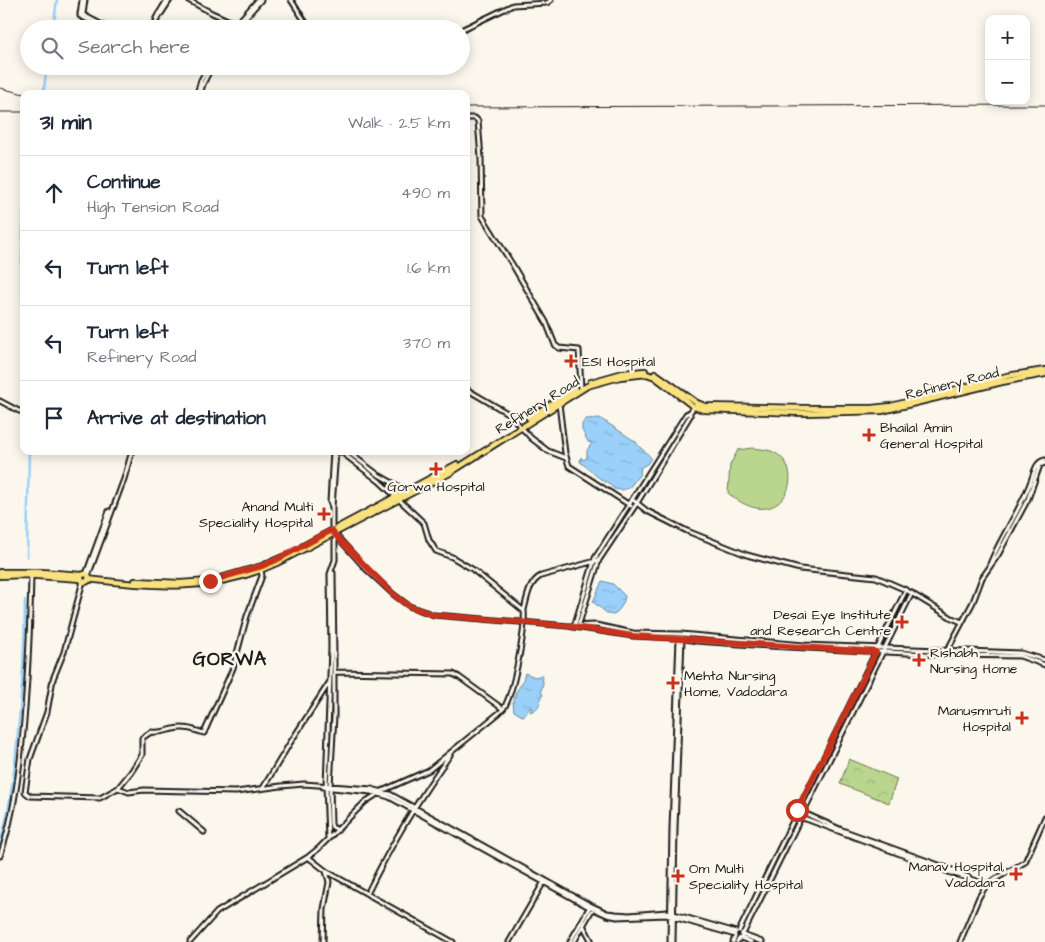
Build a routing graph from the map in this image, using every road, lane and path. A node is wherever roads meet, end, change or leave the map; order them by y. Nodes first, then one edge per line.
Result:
1 (84, 0) edge
2 (168, 0) edge
3 (188, 0) edge
4 (260, 0) edge
5 (290, 0) edge
6 (551, 0) edge
7 (82, 14) junction
8 (92, 20) edge
9 (93, 20) edge
10 (156, 20) edge
11 (228, 20) edge
12 (241, 20) edge
13 (304, 20) edge
14 (470, 26) edge
15 (206, 75) edge
16 (201, 90) edge
17 (470, 118) edge
18 (1045, 370) edge
19 (1045, 374) edge
20 (580, 388) junction
21 (470, 391) edge
22 (0, 401) edge
23 (916, 402) junction
24 (559, 403) junction
25 (697, 405) junction
26 (20, 411) edge
27 (690, 412) junction
28 (520, 425) junction
29 (130, 455) edge
30 (335, 455) edge
31 (345, 455) edge
32 (352, 455) edge
33 (567, 458) junction
34 (1045, 462) edge
35 (409, 492) junction
36 (397, 498) junction
37 (633, 500) junction
38 (637, 503) junction
39 (631, 507) junction
40 (334, 533) junction
41 (599, 560) junction
42 (593, 562) junction
43 (261, 568) junction
44 (15, 573) junction
45 (0, 574) edge
46 (31, 576) junction
47 (85, 577) junction
48 (906, 590) junction
49 (912, 593) junction
50 (332, 605) junction
51 (524, 611) junction
52 (524, 622) junction
53 (962, 622) junction
54 (576, 626) junction
55 (680, 638) junction
56 (876, 650) junction
57 (884, 651) junction
58 (946, 653) junction
59 (1045, 660) edge
60 (1045, 665) edge
61 (334, 674) junction
62 (330, 682) junction
63 (503, 709) junction
64 (330, 745) junction
65 (454, 750) junction
66 (328, 787) junction
67 (118, 788) junction
68 (263, 788) junction
69 (381, 792) junction
70 (414, 809) junction
71 (797, 810) junction
72 (179, 811) dead end
73 (802, 815) junction
74 (794, 816) junction
75 (1045, 817) edge
76 (338, 830) junction
77 (204, 832) dead end
78 (328, 839) junction
79 (0, 856) edge
80 (308, 857) junction
81 (326, 871) junction
82 (544, 881) junction
83 (987, 884) junction
84 (368, 894) junction
85 (592, 907) junction
86 (671, 915) junction
87 (582, 924) junction
88 (739, 936) edge
89 (190, 942) edge
90 (323, 942) edge
91 (453, 942) edge
92 (509, 942) edge
93 (572, 942) edge
94 (592, 942) edge
95 (672, 942) edge
96 (733, 942) edge
97 (751, 942) edge
98 (762, 942) edge
99 (960, 942) edge

1 - 7 street
2 - 10 street
3 - 11 street
4 - 12 street
5 - 13 street
6 - 14 street
7 - 8 street
7 - 9 street
15 - 16 street
17 - 20 street
18 - 23 main road, Refinery Road
19 - 23 main road, Refinery Road
20 - 24 main road, Refinery Road
20 - 25 main road, Refinery Road
20 - 28 main road, Refinery Road
21 - 28 street
22 - 26 street
23 - 25 main road, Refinery Road
24 - 28 main road, Refinery Road
24 - 33 street
25 - 27 street
27 - 37 street
27 - 38 street
28 - 33 street
28 - 35 main road, Refinery Road
29 - 47 street
30 - 40 street
31 - 36 street
32 - 35 street
33 - 39 street
34 - 53 street
35 - 36 main road, Refinery Road
36 - 40 main road, Refinery Road
36 - 51 street
37 - 38 street
37 - 39 street
38 - 39 street
38 - 48 street
39 - 41 street
39 - 42 street
40 - 43 main road, Refinery Road
40 - 50 street
40 - 52 street
41 - 42 street
41 - 54 street
42 - 51 street
42 - 54 street
43 - 47 main road, Refinery Road
43 - 67 street
44 - 45 main road, Refinery Road
44 - 46 main road, Refinery Road
44 - 47 main road, Refinery Road
46 - 47 main road, Refinery Road
46 - 79 street
47 - 67 street
48 - 49 street
48 - 56 street
49 - 53 street
49 - 57 street
50 - 61 street
50 - 62 street
51 - 52 street
52 - 54 street
52 - 63 street
53 - 58 street
54 - 55 street
54 - 56 street
55 - 56 street
55 - 86 street
56 - 57 street
56 - 71 street
57 - 58 street
57 - 73 street
58 - 59 street
58 - 60 street
61 - 62 street
61 - 63 street
61 - 64 street
62 - 64 street
62 - 68 street
63 - 65 street
64 - 66 street
65 - 69 street
65 - 70 street
66 - 68 street
66 - 69 street
66 - 76 street
66 - 78 street
67 - 68 street
69 - 70 street
69 - 76 street
70 - 82 street
70 - 84 street
71 - 73 street
71 - 74 street
72 - 77 street
73 - 74 street
73 - 83 street
73 - 88 street
74 - 88 street
75 - 83 street
76 - 78 street
78 - 80 street
80 - 81 street
80 - 89 street
81 - 84 street
81 - 90 street
82 - 85 street
82 - 92 street
83 - 99 street
84 - 91 street
85 - 86 street
85 - 87 street
86 - 88 street
86 - 95 street
87 - 93 street
87 - 94 street
88 - 96 street
88 - 97 street
88 - 98 street

